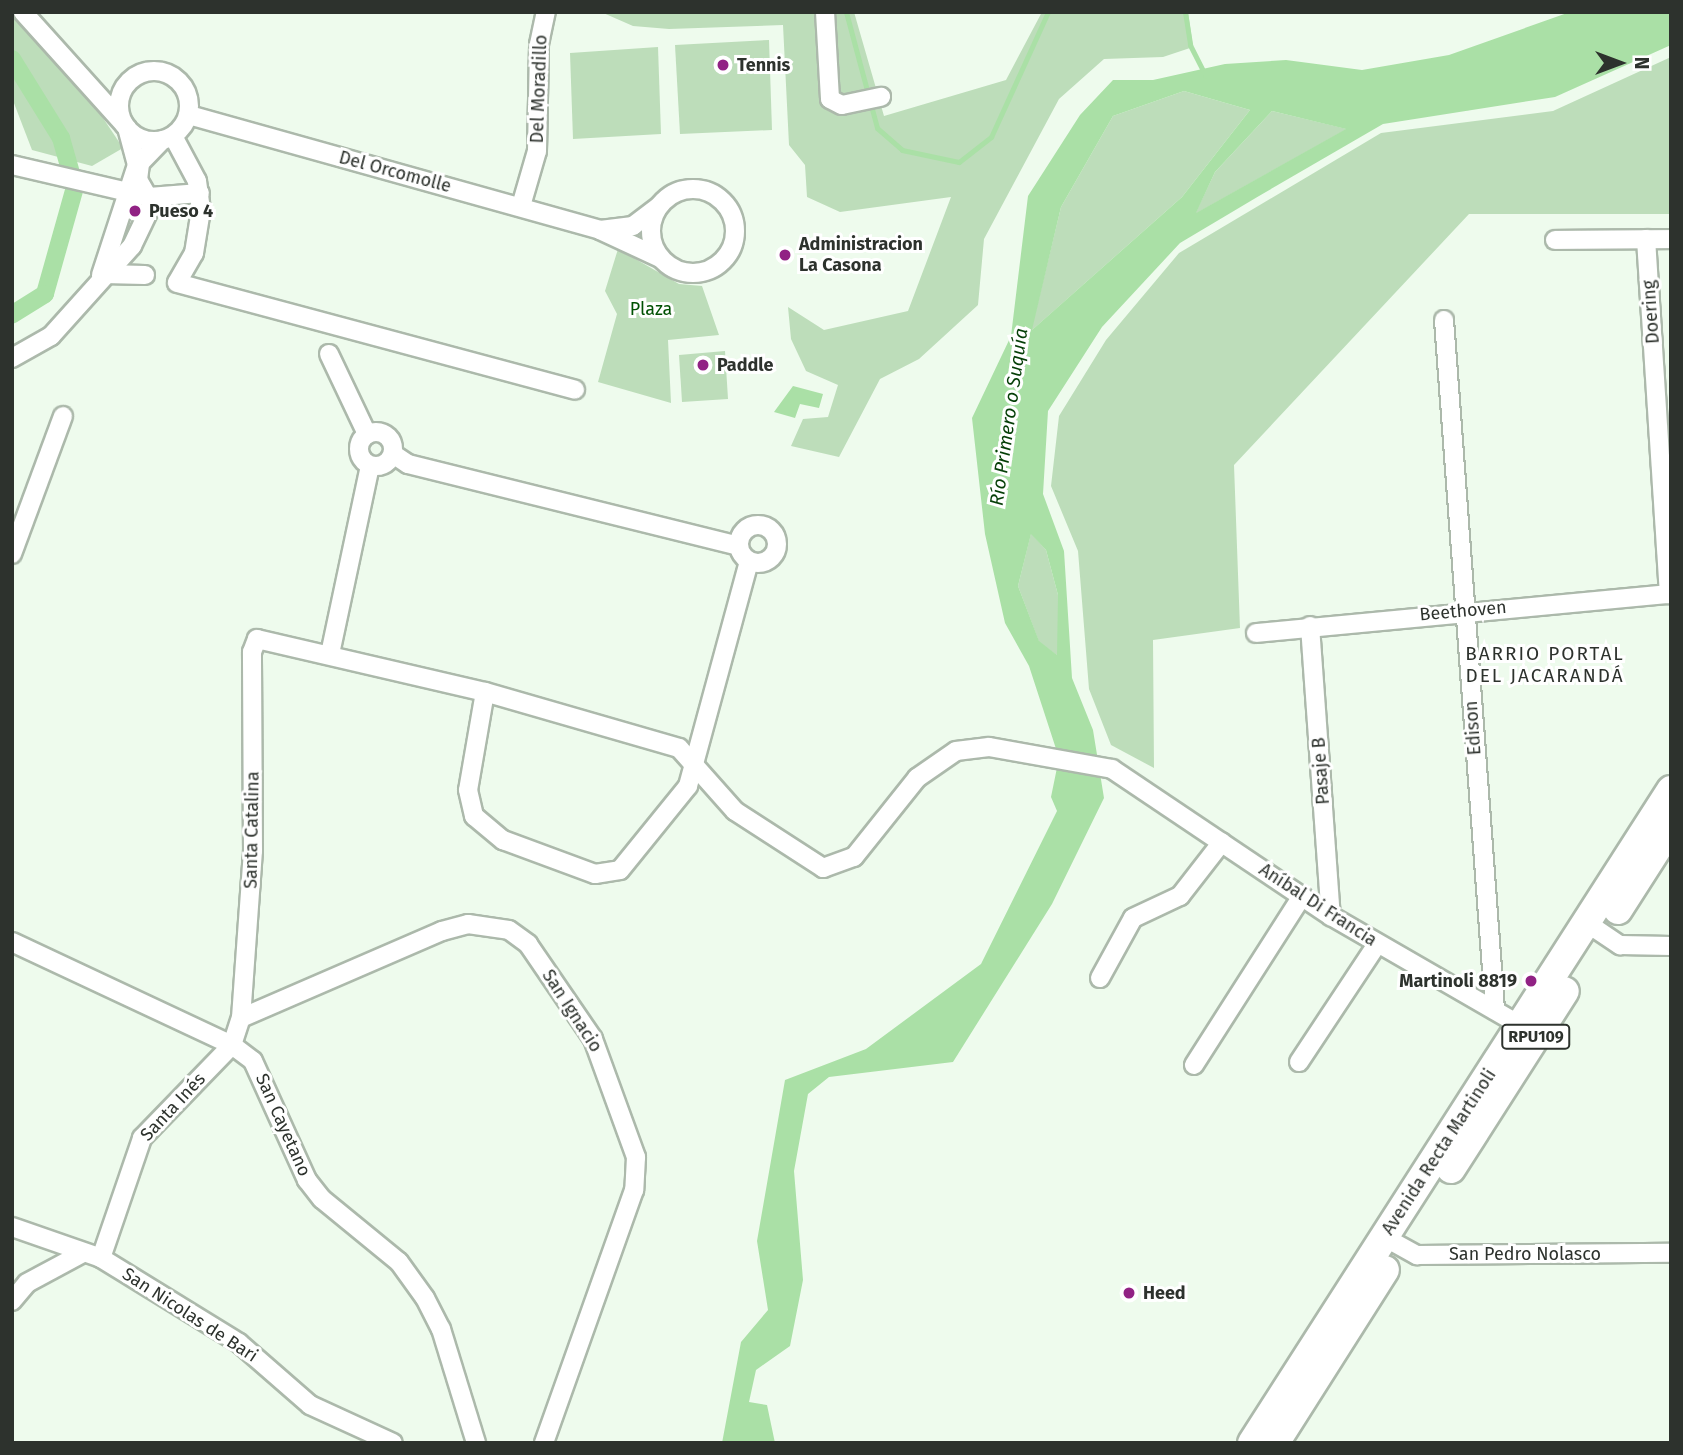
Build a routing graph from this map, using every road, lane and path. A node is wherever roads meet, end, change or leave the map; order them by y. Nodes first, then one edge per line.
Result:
1 (23, 12) edge
2 (546, 12) edge
3 (825, 12) edge
4 (72, 70) junction
5 (125, 84) junction
6 (880, 98) dead end
7 (189, 115) junction
8 (125, 126) junction
9 (167, 138) junction
10 (12, 165) edge
11 (200, 193) junction
12 (123, 201) junction
13 (660, 205) junction
14 (149, 206) junction
15 (521, 206) junction
16 (600, 230) junction
17 (1646, 239) junction
18 (1671, 239) edge
19 (1555, 240) dead end
20 (660, 258) junction
21 (100, 275) junction
22 (145, 275) dead end
23 (1444, 320) dead end
24 (329, 354) dead end
25 (12, 358) edge
26 (575, 390) dead end
27 (63, 416) dead end
28 (367, 434) junction
29 (393, 454) junction
30 (370, 466) junction
31 (739, 547) junction
32 (12, 554) edge
33 (749, 562) junction
34 (1670, 594) edge
35 (1464, 611) junction
36 (1310, 626) junction
37 (1256, 633) dead end
38 (330, 654) junction
39 (485, 692) junction
40 (696, 762) junction
41 (1671, 790) edge
42 (1671, 827) edge
43 (1222, 842) junction
44 (1302, 896) junction
45 (1331, 916) junction
46 (1594, 929) junction
47 (12, 942) edge
48 (1377, 944) junction
49 (1671, 946) edge
50 (1100, 978) dead end
51 (1495, 1010) junction
52 (241, 1018) junction
53 (1528, 1030) junction
54 (232, 1045) junction
55 (1299, 1062) dead end
56 (1194, 1065) dead end
57 (12, 1227) edge
58 (1392, 1241) junction
59 (1671, 1253) edge
60 (81, 1254) junction
61 (101, 1258) junction
62 (12, 1301) edge
63 (393, 1443) edge
64 (476, 1443) edge
65 (544, 1443) edge
66 (1252, 1443) edge
67 (1275, 1443) edge

1 - 4 street
2 - 15 street, Del Moradillo
3 - 6 street
4 - 5 street
4 - 8 street
5 - 7 street
5 - 8 street
7 - 9 street
7 - 15 street, Del Orcomolle
8 - 9 street
8 - 12 street
9 - 11 street
9 - 14 street
10 - 12 street
11 - 14 street
11 - 26 street
12 - 14 street
12 - 21 street
13 - 16 street
13 - 20 street
13 - 20 street
14 - 21 street
15 - 16 street, Del Orcomolle
16 - 20 street, Del Orcomolle
17 - 18 street
17 - 19 street
17 - 34 street, Doering
21 - 22 street
21 - 25 street
23 - 35 street, Edison
24 - 28 street
27 - 32 street
28 - 29 street
28 - 30 street
29 - 30 street
29 - 31 street
30 - 38 street
31 - 33 street
31 - 33 street
33 - 40 street
34 - 35 street, Beethoven
35 - 36 street, Beethoven
35 - 51 street, Edison
36 - 37 street, Beethoven
36 - 45 street, Pasaje B
38 - 39 street
38 - 52 street, Santa Catalina
39 - 40 street
39 - 40 street
40 - 43 street, Aníbal Di Francia
41 - 46 main road, Avenida Recta Martinoli / RPU109
42 - 46 main road, Avenida Recta Martinoli / RPU109
43 - 44 street, Aníbal Di Francia
43 - 50 street
44 - 45 street, Aníbal Di Francia
44 - 56 street
45 - 48 street, Aníbal Di Francia
46 - 49 street
46 - 53 main road, Avenida Recta Martinoli / RPU109
47 - 54 street, San Cayetano
48 - 51 street, Aníbal Di Francia
48 - 55 street
51 - 53 street, Aníbal Di Francia
52 - 54 street
52 - 65 street, San Ignacio
53 - 58 main road, Avenida Recta Martinoli / RPU109
54 - 61 street, Santa Inés
54 - 64 street, San Cayetano
57 - 60 street, San Nicolas de Bari
58 - 59 street, San Pedro Nolasco
58 - 66 main road, Avenida Recta Martinoli / RPU109
58 - 67 main road, Avenida Recta Martinoli / RPU109
60 - 61 street, San Nicolas de Bari
60 - 62 street
61 - 63 street, San Nicolas de Bari

